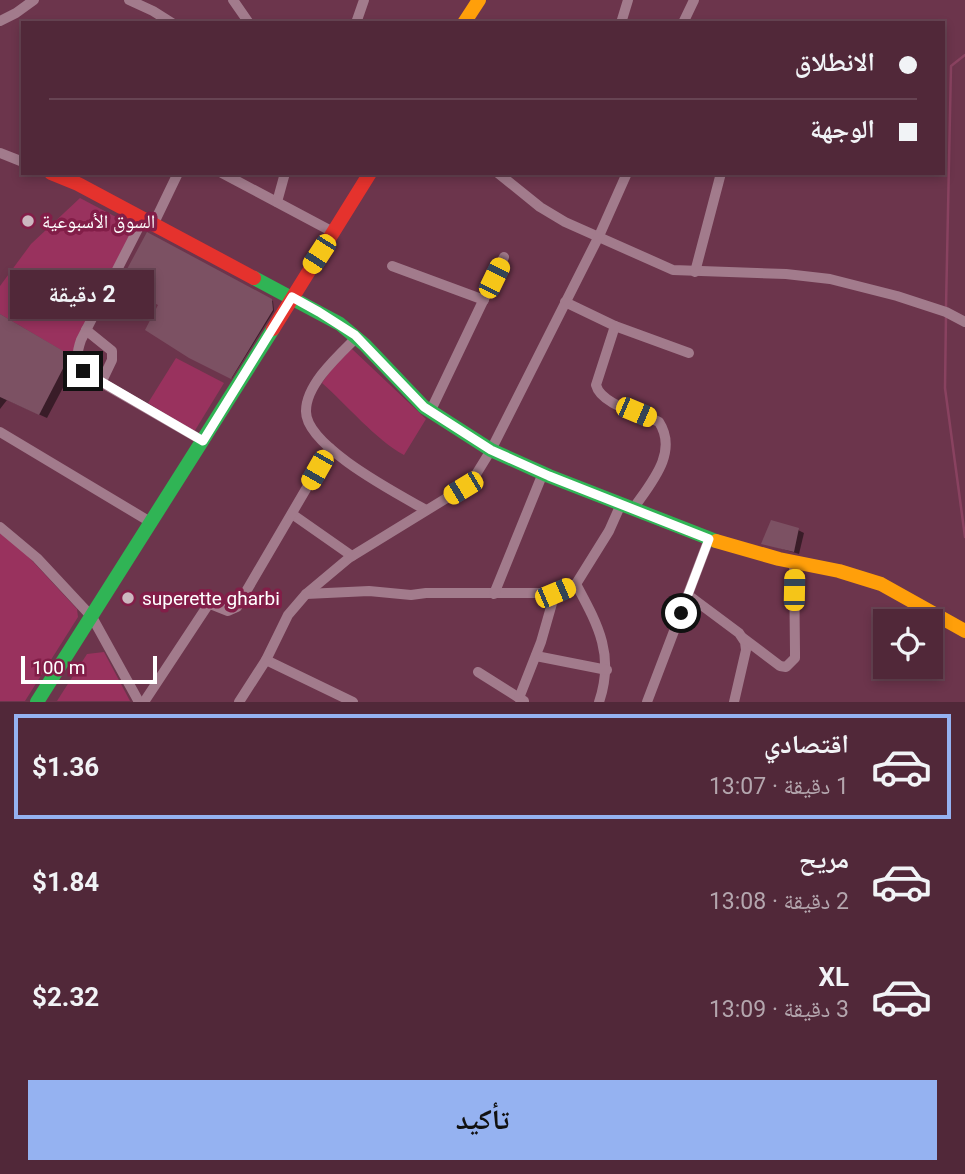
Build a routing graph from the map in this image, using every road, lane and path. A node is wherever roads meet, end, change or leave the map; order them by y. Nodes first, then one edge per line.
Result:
1 (34, 0) edge
2 (129, 0) edge
3 (233, 0) edge
4 (364, 0) edge
5 (479, 0) edge
6 (628, 0) edge
7 (694, 0) edge
8 (0, 21) edge
9 (169, 21) edge
10 (248, 21) edge
11 (357, 21) edge
12 (465, 21) edge
13 (622, 21) edge
14 (684, 21) edge
15 (0, 153) edge
16 (21, 161) edge
17 (61, 175) edge
18 (177, 175) edge
19 (229, 175) edge
20 (284, 175) edge
21 (369, 175) edge
22 (500, 175) edge
23 (626, 175) edge
24 (720, 175) edge
25 (81, 179) edge
26 (277, 202) junction
27 (148, 222) junction
28 (333, 232) junction
29 (599, 236) junction
30 (505, 257) dead end
31 (392, 266) dead end
32 (695, 272) junction
33 (292, 297) junction
34 (484, 300) junction
35 (565, 302) junction
36 (965, 322) edge
37 (615, 326) junction
38 (86, 330) junction
39 (357, 337) junction
40 (689, 353) dead end
41 (101, 383) junction
42 (430, 412) junction
43 (0, 432) edge
44 (203, 441) junction
45 (330, 448) junction
46 (491, 450) junction
47 (543, 474) junction
48 (627, 506) junction
49 (426, 510) junction
50 (292, 513) junction
51 (152, 523) junction
52 (0, 527) edge
53 (709, 539) junction
54 (352, 556) junction
55 (794, 562) junction
56 (576, 584) junction
57 (555, 593) junction
58 (306, 594) junction
59 (494, 594) junction
60 (688, 595) junction
61 (92, 617) junction
62 (965, 631) edge
63 (743, 638) junction
64 (536, 656) junction
65 (266, 660) junction
66 (607, 670) junction
67 (478, 671) dead end
68 (522, 700) edge
69 (242, 701) edge
70 (37, 702) edge
71 (142, 702) edge
72 (353, 702) edge
73 (599, 702) edge
74 (648, 702) edge
75 (734, 702) edge

1 - 8 street
2 - 9 street
3 - 10 street
4 - 11 street
5 - 12 street
6 - 13 street
7 - 14 street
15 - 16 street
17 - 25 street
18 - 27 street
19 - 26 street
20 - 26 street
21 - 28 street
22 - 29 street
23 - 29 street
24 - 32 street
25 - 27 street
26 - 28 street
27 - 33 street
27 - 38 street
28 - 33 street
29 - 32 street
29 - 35 street
30 - 34 street
31 - 34 street
32 - 36 street
33 - 39 street
33 - 44 street
34 - 42 street
35 - 37 street
35 - 46 street
37 - 40 street
37 - 48 street
38 - 41 street
38 - 41 street
39 - 42 street
39 - 45 street
41 - 44 street
42 - 46 street
43 - 51 street
44 - 51 street
45 - 49 street
45 - 50 street
46 - 47 street
46 - 49 street
47 - 48 street
47 - 59 street
48 - 53 street
48 - 56 street
49 - 54 street
50 - 54 street
50 - 71 street
51 - 61 street
52 - 61 street
53 - 55 street
53 - 60 street
54 - 58 street
55 - 62 street
55 - 63 street
56 - 57 street
56 - 66 street
57 - 59 street
57 - 64 street
58 - 59 street
58 - 65 street
60 - 63 street
60 - 74 street
61 - 70 street
61 - 71 street
63 - 75 street
64 - 66 street
64 - 68 street
65 - 69 street
65 - 72 street
66 - 73 street
67 - 68 street

